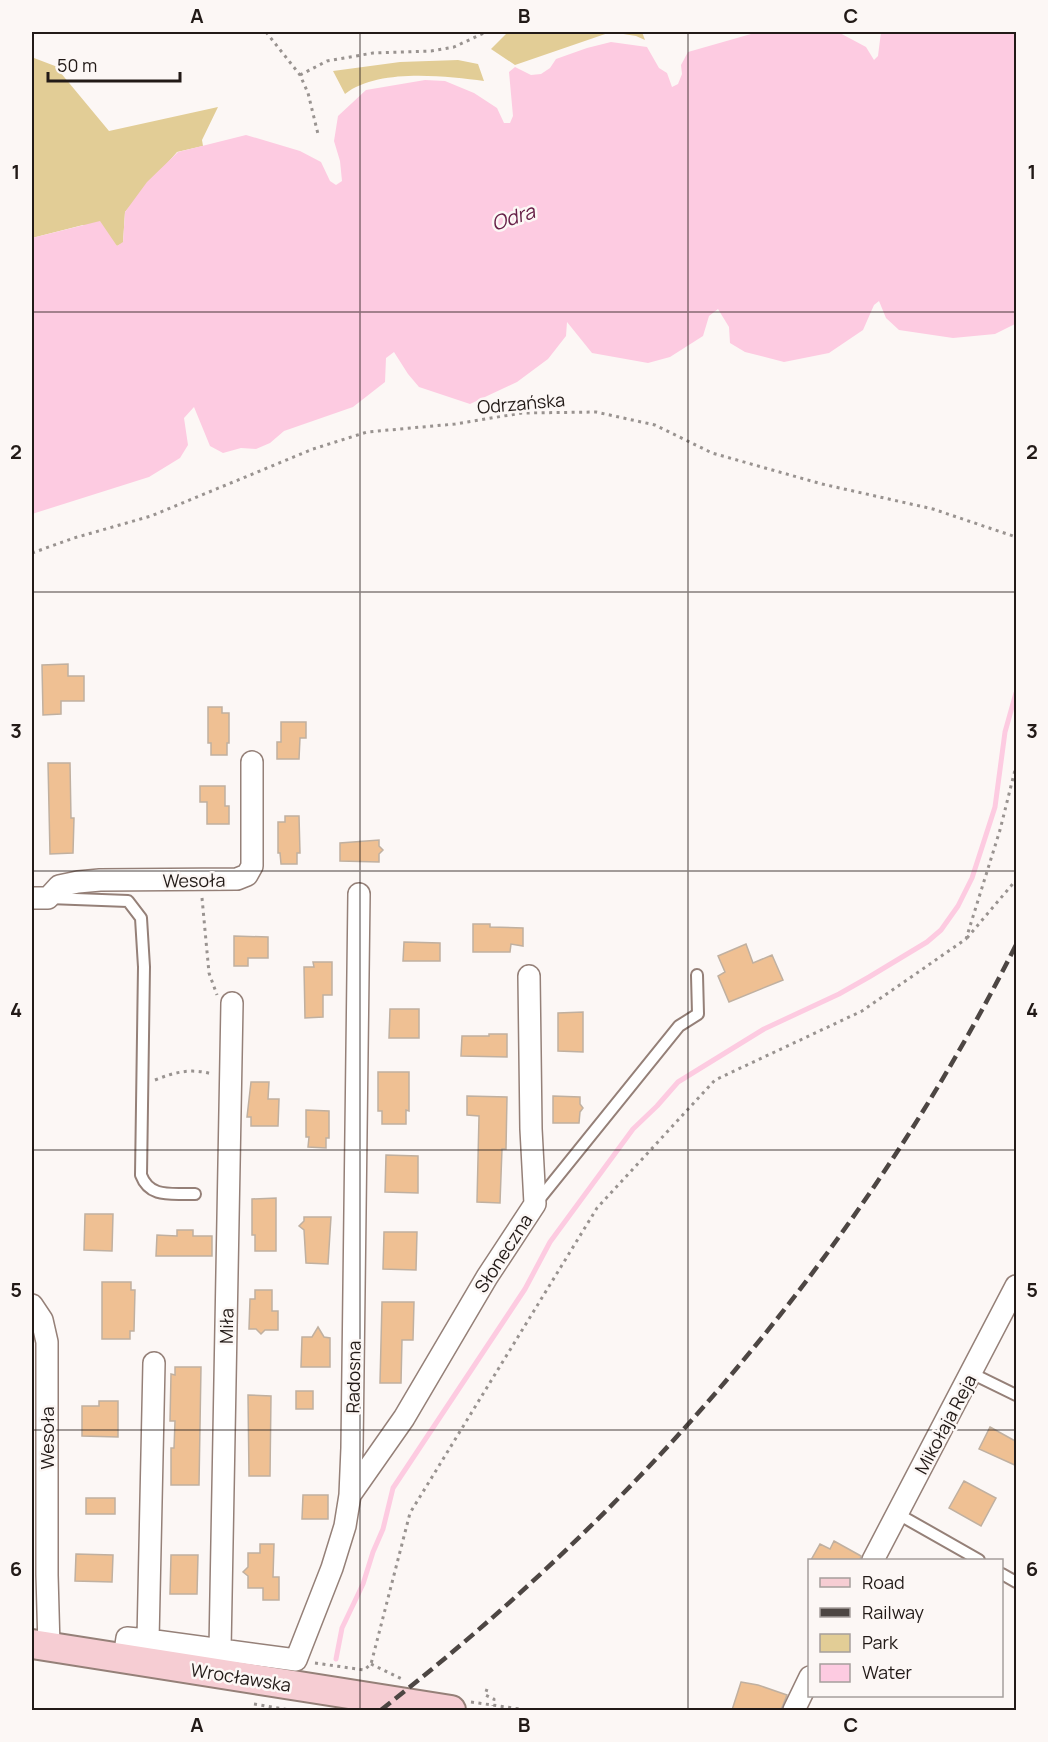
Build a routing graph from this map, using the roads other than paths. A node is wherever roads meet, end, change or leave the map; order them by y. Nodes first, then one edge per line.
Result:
1 (252, 762) dead end
2 (359, 894) dead end
3 (40, 898) edge
4 (697, 975) dead end
5 (529, 976) dead end
6 (231, 1011) road end
7 (195, 1194) dead end
8 (535, 1204) junction
9 (1017, 1286) edge
10 (32, 1305) edge
11 (154, 1362) dead end
12 (971, 1373) junction
13 (1017, 1395) edge
14 (351, 1495) junction
15 (898, 1514) junction
16 (874, 1559) edge
17 (977, 1559) edge
18 (1003, 1575) edge
19 (1017, 1582) edge
20 (148, 1640) junction
21 (40, 1645) edge
22 (220, 1650) junction
23 (124, 1658) junction
24 (808, 1681) edge
25 (451, 1710) edge
26 (794, 1710) edge

1 - 3 street, Wesoła
2 - 14 street, Radosna
3 - 7 lane
4 - 8 lane
5 - 8 street, Słoneczna
6 - 22 street, Miła
8 - 14 street, Słoneczna
9 - 12 street, Mikołaja Reja
10 - 21 street, Wesoła
11 - 20 street
12 - 13 lane
12 - 15 street, Mikołaja Reja
14 - 22 street, Radosna
15 - 16 street, Mikołaja Reja
15 - 17 lane
18 - 19 lane
20 - 22 street
20 - 23 street
21 - 23 main road, Wrocławska
23 - 25 main road, Wrocławska
24 - 26 street

